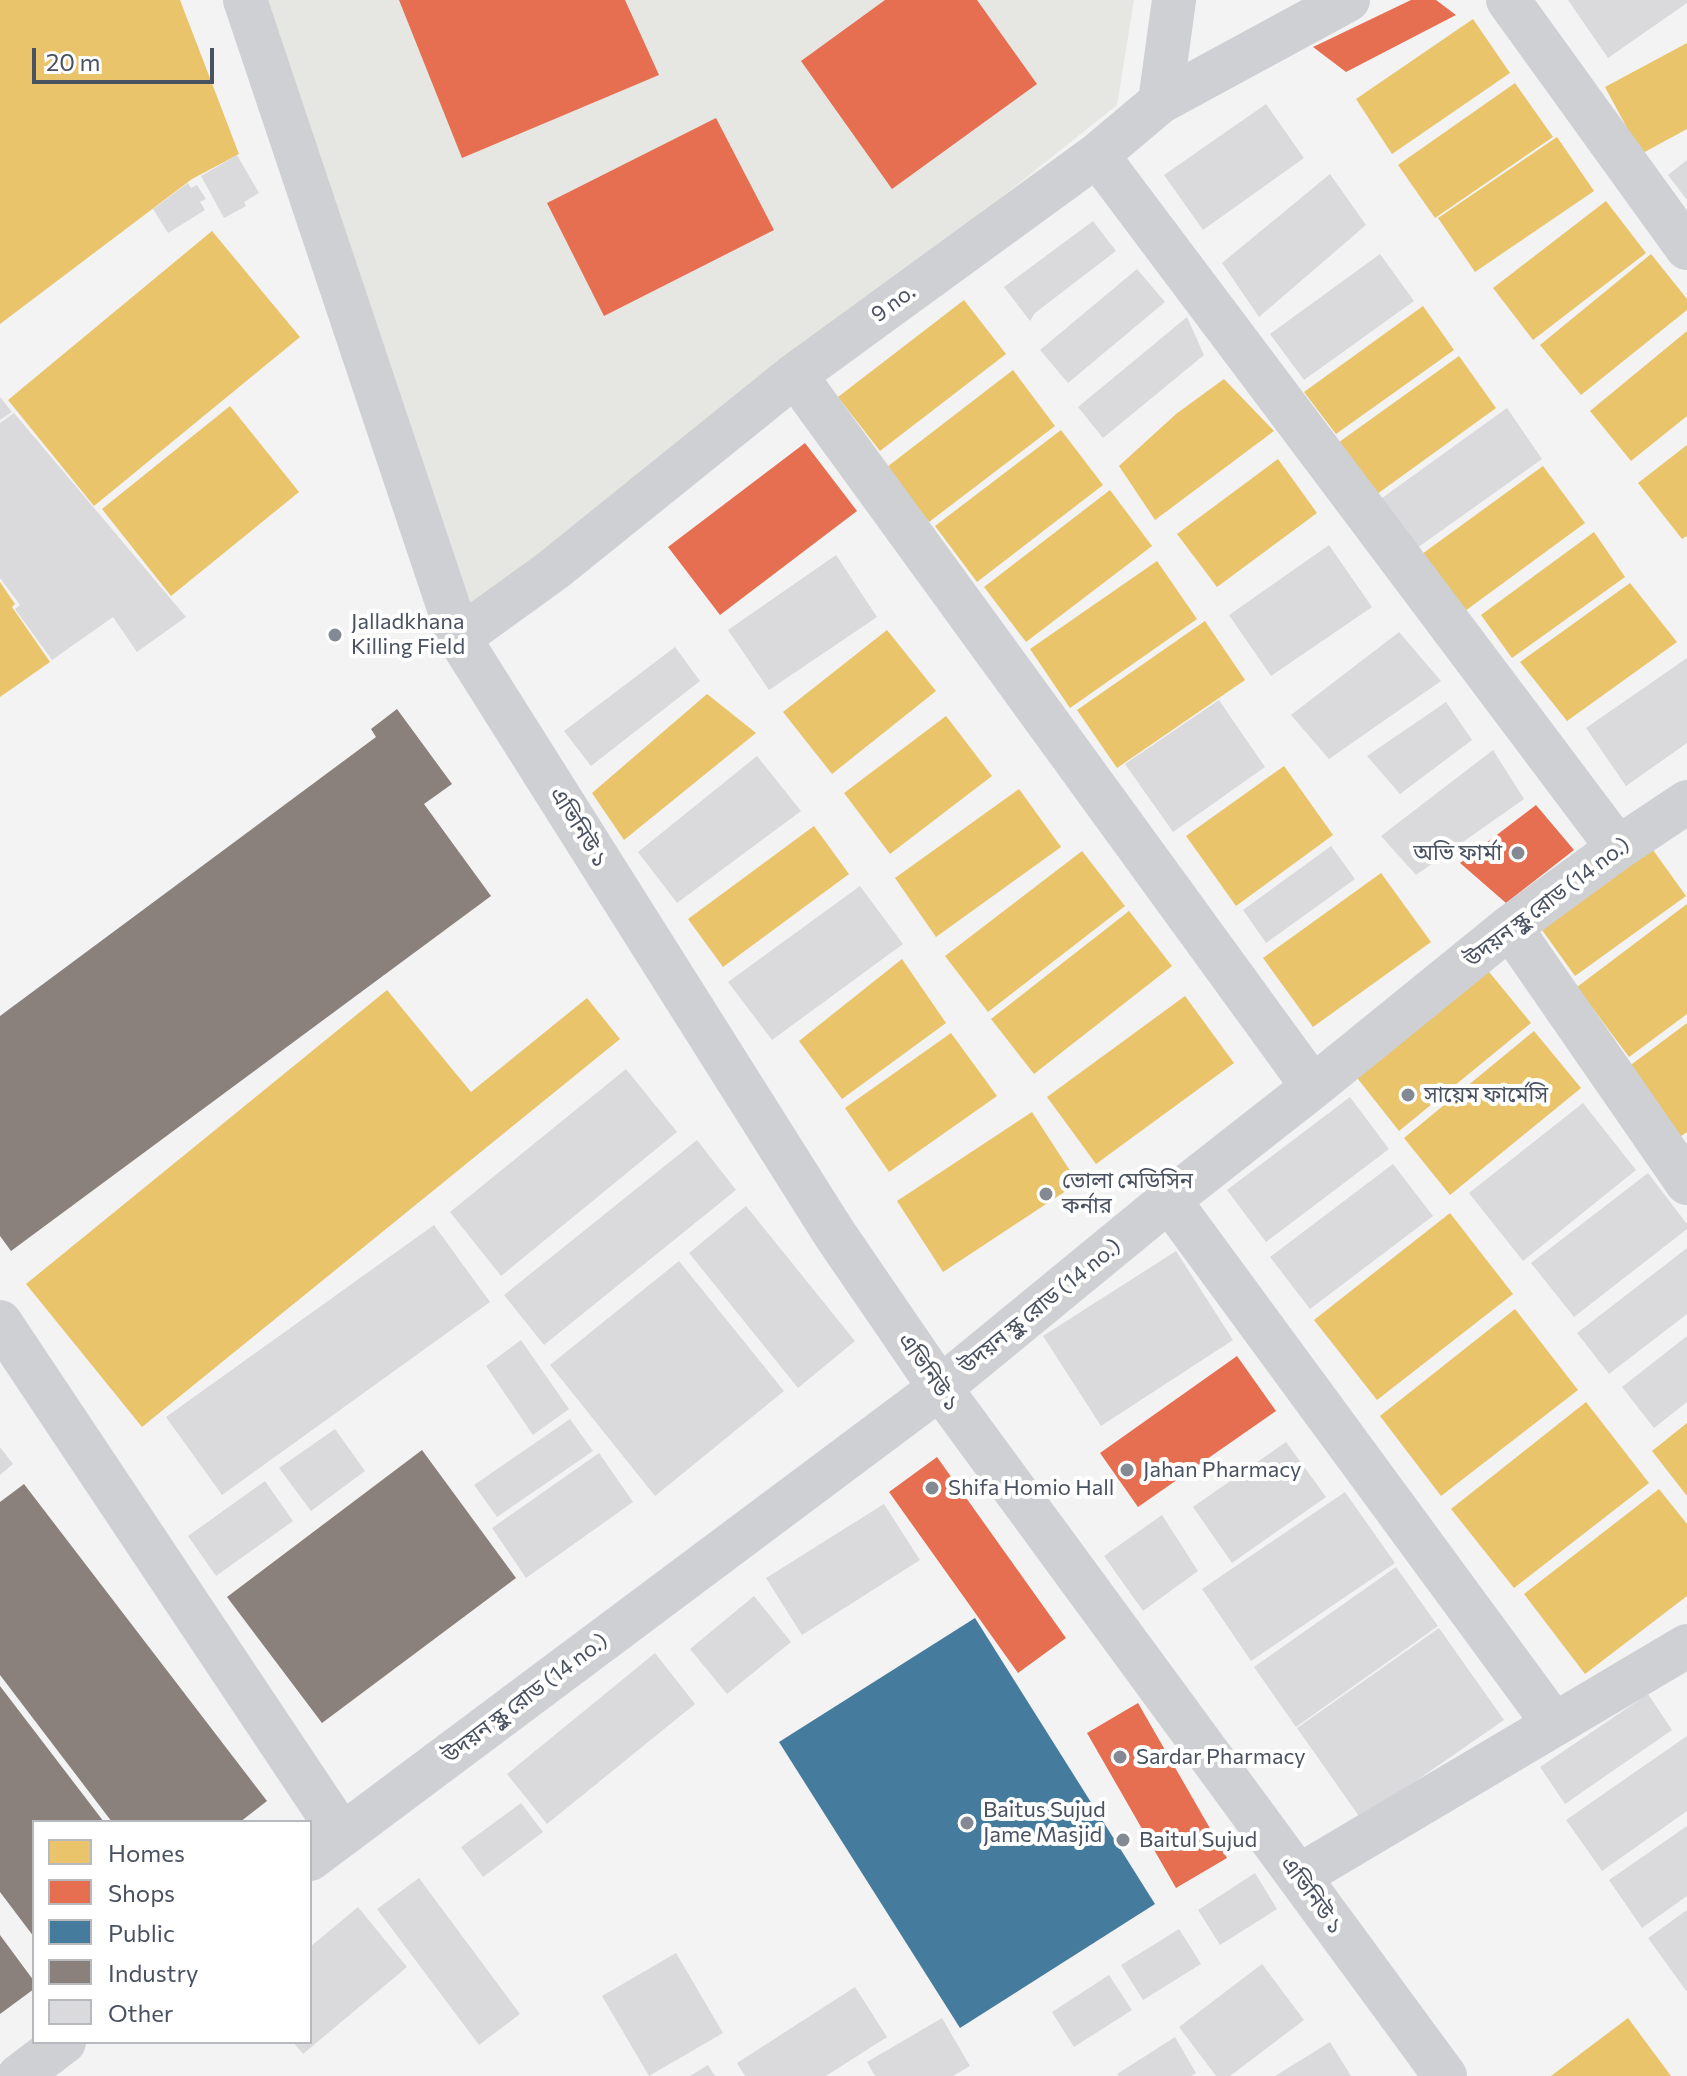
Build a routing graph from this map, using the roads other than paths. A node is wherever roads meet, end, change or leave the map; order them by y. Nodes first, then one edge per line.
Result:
1 (245, 0) edge
2 (1174, 0) edge
3 (1348, 0) edge
4 (1508, 0) edge
5 (1160, 102) junction
6 (1097, 155) junction
7 (1687, 248) edge
8 (795, 375) junction
9 (459, 638) junction
10 (1687, 802) edge
11 (1618, 848) junction
12 (1510, 927) junction
13 (1313, 1087) junction
14 (1687, 1183) edge
15 (1169, 1200) junction
16 (0, 1322) edge
17 (940, 1388) junction
18 (1687, 1646) edge
19 (1554, 1724) junction
20 (309, 1820) edge
21 (312, 1824) edge
22 (326, 1847) edge
23 (1299, 1876) junction
24 (61, 2044) edge
25 (19, 2076) edge
26 (1445, 2076) edge

1 - 9 street, এভিনিউ ১
2 - 5 street
3 - 5 street, 9 no.
4 - 7 street
5 - 6 street, 9 no.
6 - 8 street, 9 no.
6 - 11 street
8 - 9 street, 9 no.
8 - 13 street
9 - 17 street, এভিনিউ ১
10 - 11 street, উদয়ন স্কুল রোড (14 no.)
11 - 12 street, উদয়ন স্কুল রোড (14 no.)
12 - 13 street, উদয়ন স্কুল রোড (14 no.)
12 - 14 street
13 - 15 street, উদয়ন স্কুল রোড (14 no.)
15 - 17 street, উদয়ন স্কুল রোড (14 no.)
15 - 19 street
16 - 20 street
17 - 22 street, উদয়ন স্কুল রোড (14 no.)
17 - 23 street, এভিনিউ ১
18 - 19 street
19 - 23 street
21 - 22 street
23 - 26 street, এভিনিউ ১
24 - 25 street

